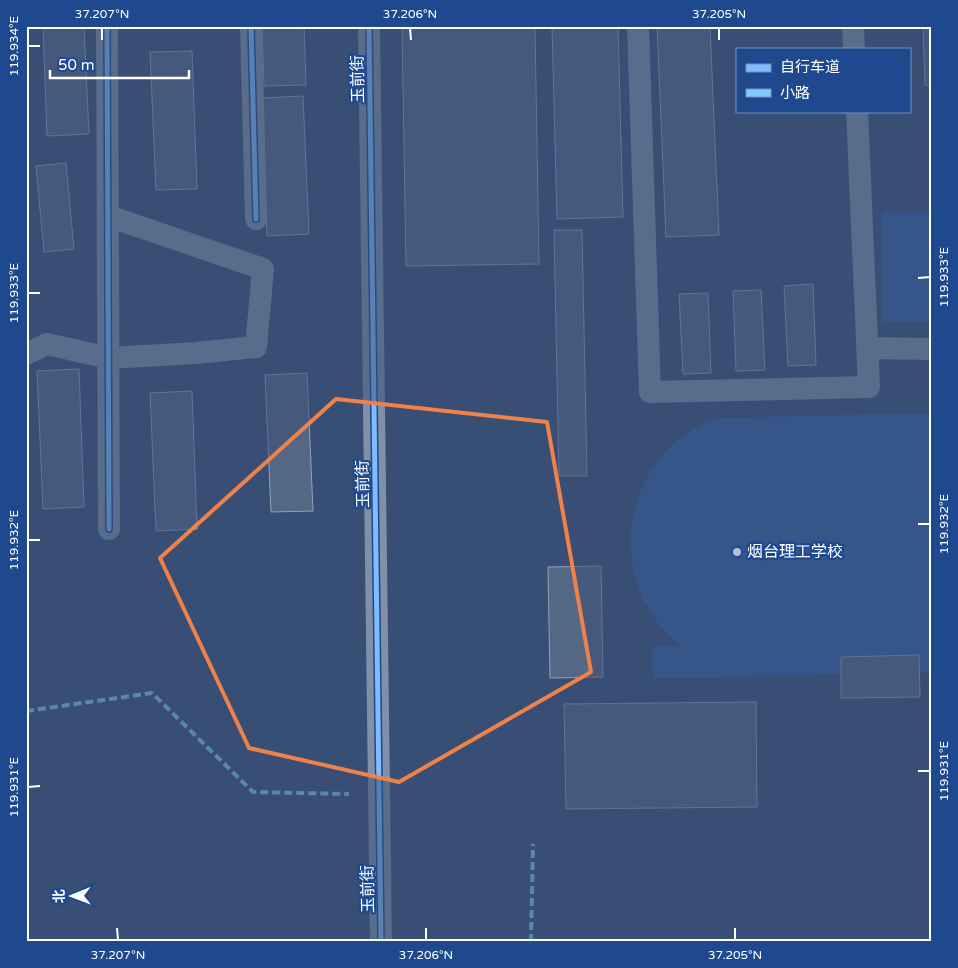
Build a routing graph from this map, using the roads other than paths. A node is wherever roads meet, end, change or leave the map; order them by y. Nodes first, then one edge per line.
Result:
1 (107, 26) edge
2 (252, 26) edge
3 (370, 26) edge
4 (638, 26) edge
5 (853, 26) edge
6 (854, 48) edge
7 (856, 112) edge
8 (108, 216) junction
9 (256, 219) dead end
10 (867, 348) junction
11 (932, 349) edge
12 (26, 354) edge
13 (109, 358) junction
14 (109, 529) dead end
15 (381, 942) edge

1 - 8 street
2 - 9 street
3 - 15 street, 玉前街
4 - 10 street
5 - 6 street
7 - 10 street
8 - 13 street
8 - 13 street
10 - 11 street
12 - 13 street
13 - 14 street

